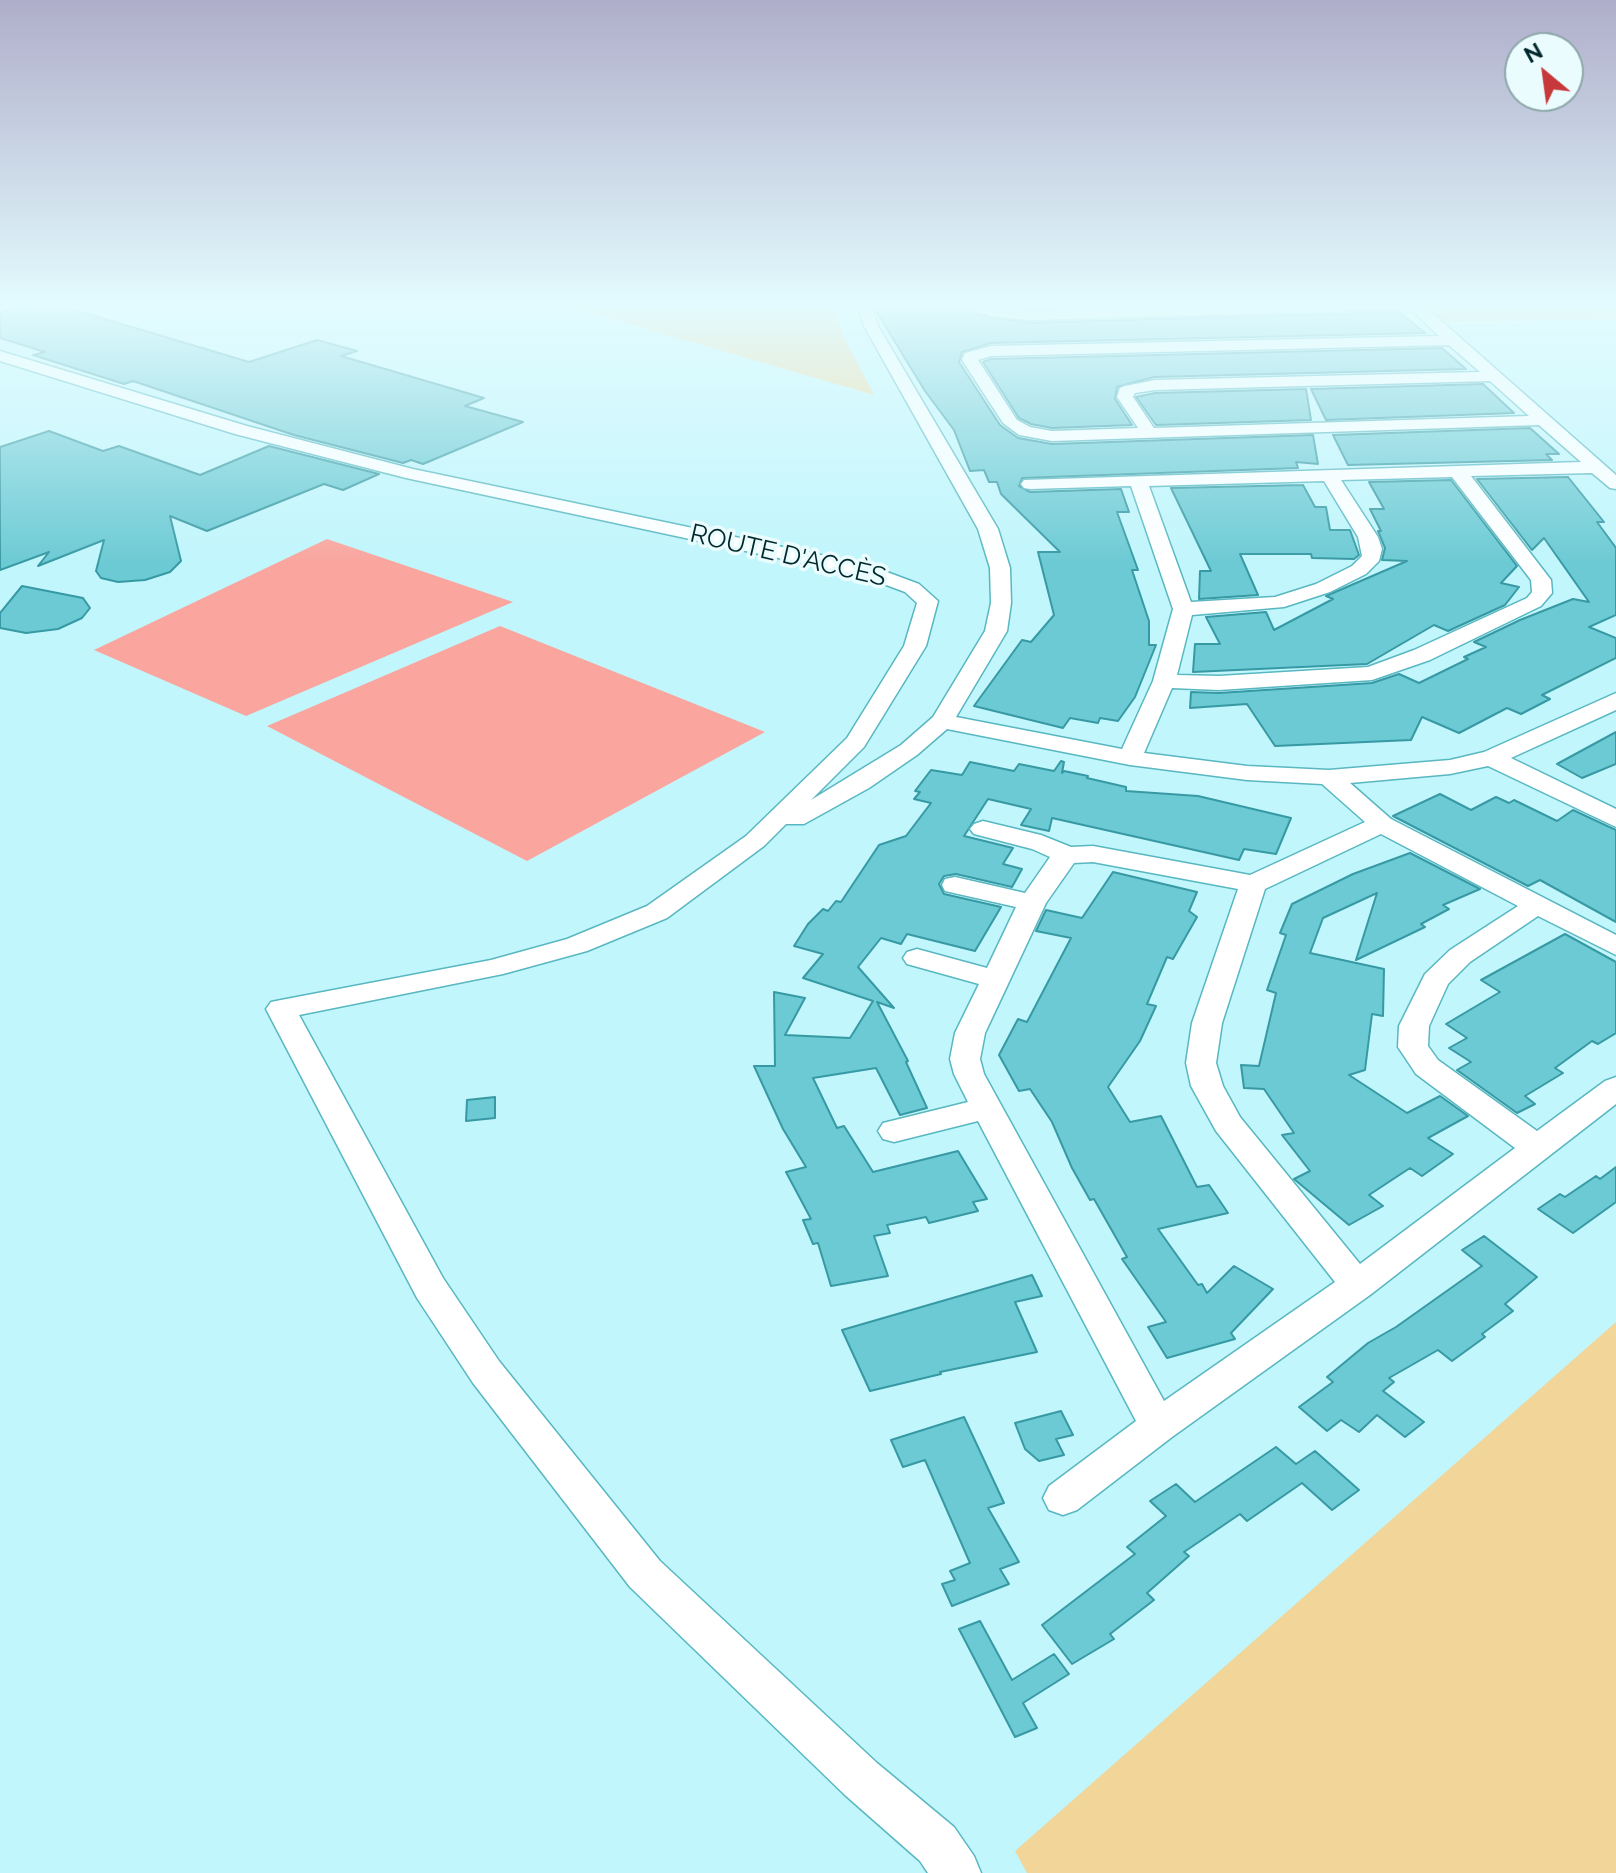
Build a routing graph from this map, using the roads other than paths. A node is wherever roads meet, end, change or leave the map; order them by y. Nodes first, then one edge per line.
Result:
1 (109, 389) edge
2 (906, 389) edge
3 (990, 389) edge
4 (1131, 389) edge
5 (1509, 389) edge
6 (1545, 420) junction
7 (1148, 431) junction
8 (1600, 467) junction
9 (1458, 472) junction
10 (1329, 475) junction
11 (1139, 482) junction
12 (1030, 484) dead end
13 (1616, 484) edge
14 (1183, 609) junction
15 (1164, 681) junction
16 (1616, 700) edge
17 (942, 721) junction
18 (1130, 758) junction
19 (1491, 758) junction
20 (1329, 777) junction
21 (1616, 819) edge
22 (1382, 824) junction
23 (983, 829) dead end
24 (755, 841) junction
25 (1067, 855) junction
26 (1253, 884) junction
27 (955, 885) dead end
28 (1032, 903) junction
29 (1537, 905) junction
30 (1616, 946) edge
31 (917, 958) dead end
32 (994, 979) junction
33 (1616, 1088) edge
34 (985, 1109) junction
35 (894, 1131) dead end
36 (1539, 1149) junction
37 (1357, 1285) junction
38 (1158, 1426) junction
39 (1063, 1498) dead end
40 (957, 1873) edge

1 - 24 street, ROUTE D'ACCÈS
2 - 17 street
3 - 7 street
4 - 7 street
5 - 6 street
6 - 7 street
6 - 8 street
8 - 9 street
8 - 13 street
9 - 10 street
9 - 15 street
10 - 11 street
10 - 14 street
11 - 12 street
11 - 14 street
14 - 15 street
15 - 18 street
16 - 19 street
17 - 18 street
17 - 24 street
18 - 20 street
19 - 20 street
19 - 21 street
20 - 22 street
22 - 26 street
22 - 29 street
23 - 25 street
24 - 40 street, ROUTE D'ACCÈS
25 - 26 street
25 - 28 street
26 - 37 street
27 - 28 street
28 - 32 street
29 - 30 street
29 - 36 street
31 - 32 street
32 - 34 street
33 - 36 street
34 - 35 street
34 - 38 street
36 - 37 street
37 - 38 street
38 - 39 street

